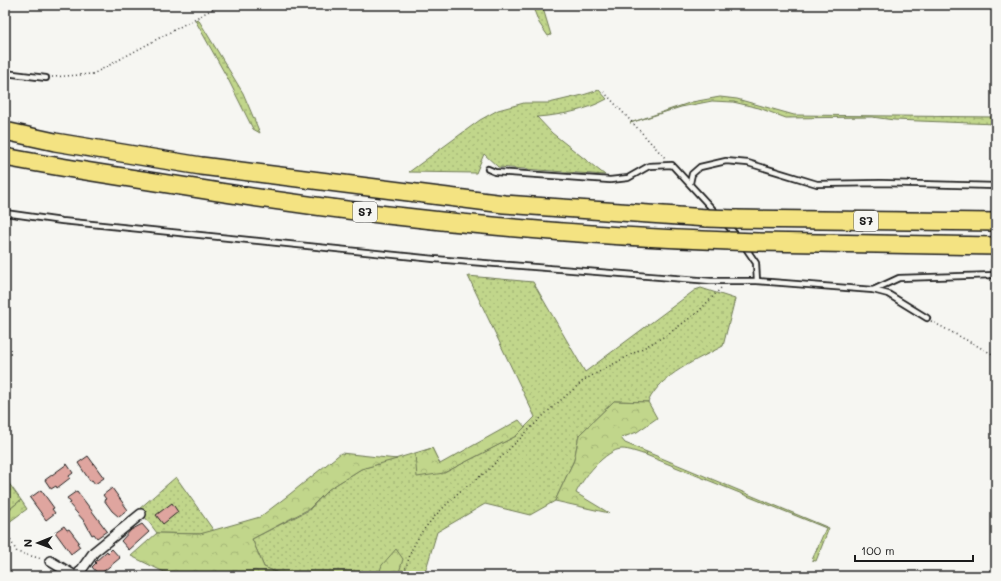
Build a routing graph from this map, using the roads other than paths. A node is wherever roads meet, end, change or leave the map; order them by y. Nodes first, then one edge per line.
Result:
1 (5, 73) edge
2 (46, 78) road end
3 (5, 132) edge
4 (5, 157) edge
5 (488, 169) dead end
6 (690, 183) junction
7 (996, 186) edge
8 (5, 213) edge
9 (996, 222) edge
10 (996, 246) edge
11 (996, 275) edge
12 (757, 281) junction
13 (873, 290) junction
14 (927, 318) road end
15 (141, 514) dead end
16 (50, 561) road end
17 (76, 576) edge

1 - 2 lane
3 - 9 highway, S7, bridge
4 - 10 highway, S7, bridge
5 - 6 lane
6 - 7 lane
6 - 12 lane
8 - 12 lane
11 - 13 lane
12 - 13 lane
13 - 14 lane
15 - 17 street
16 - 17 street

